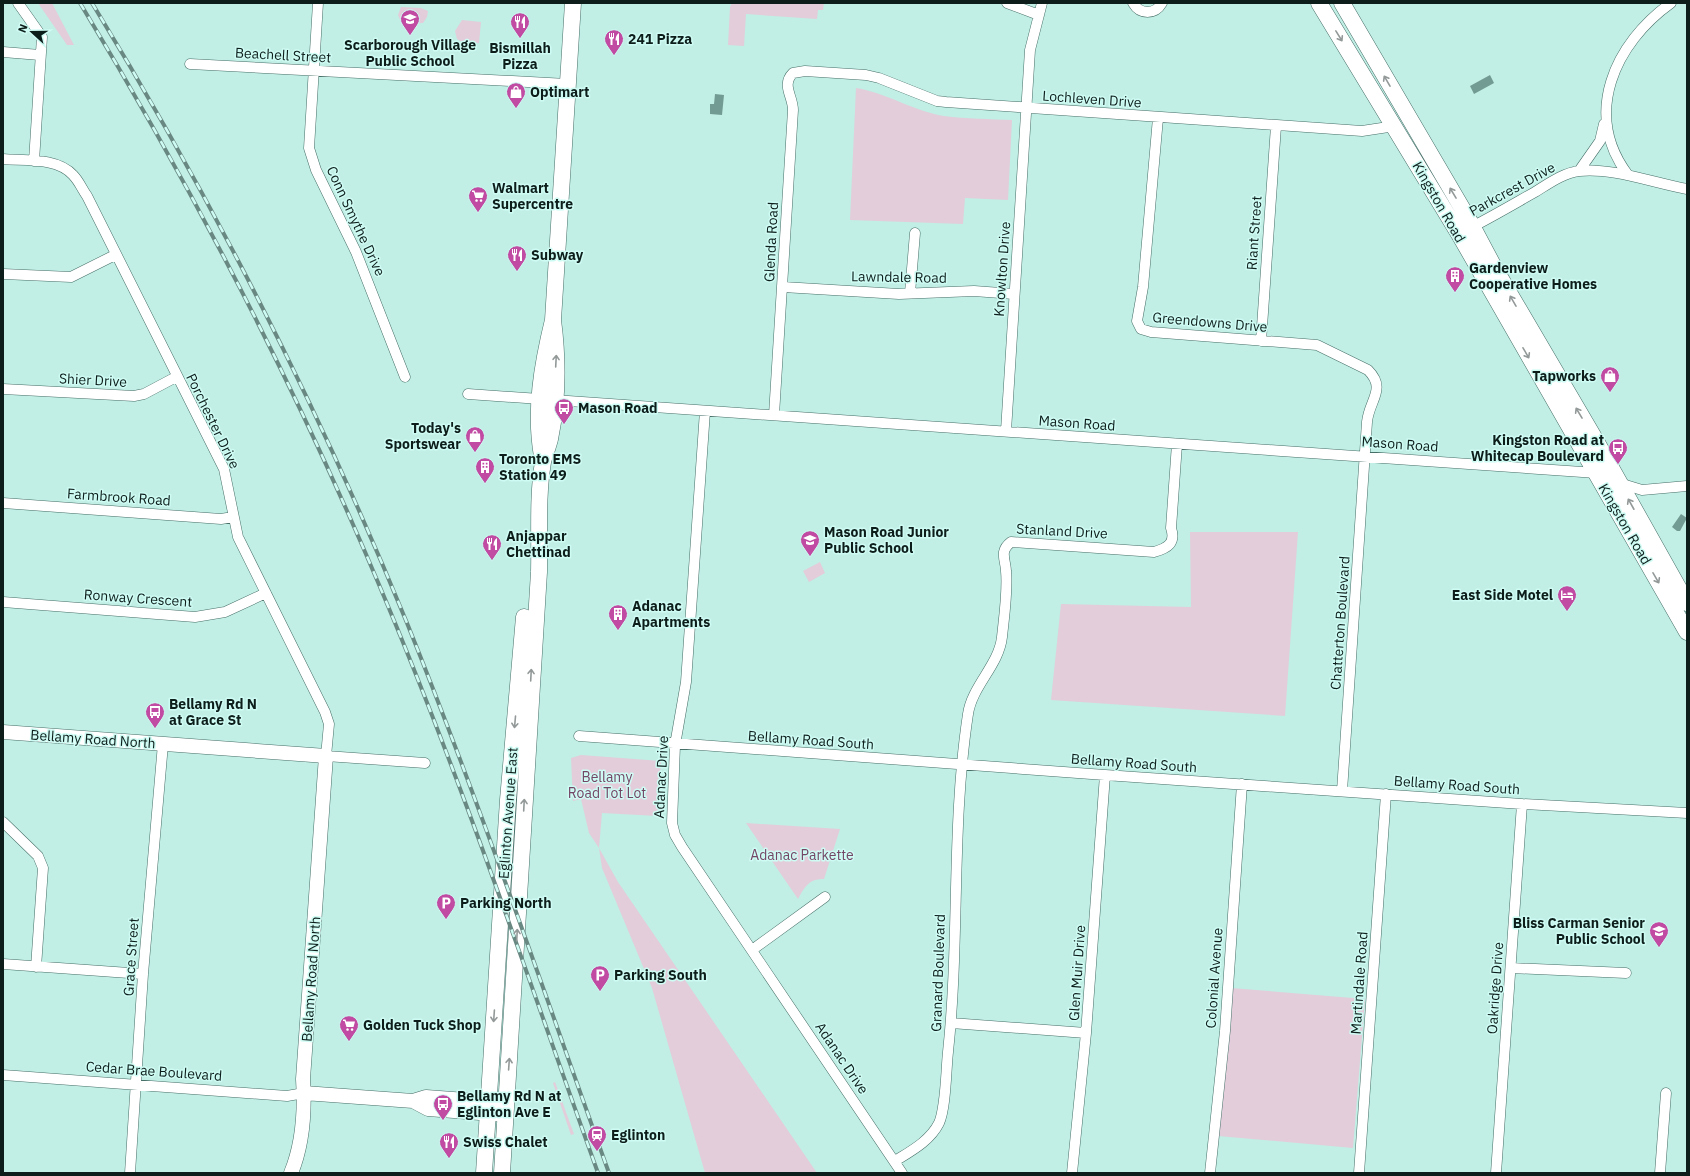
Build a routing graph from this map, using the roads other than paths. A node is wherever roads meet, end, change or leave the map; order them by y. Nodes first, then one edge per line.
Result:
1 (18, 3) edge
2 (318, 3) edge
3 (573, 3) edge
4 (1007, 3) edge
5 (1042, 3) edge
6 (1133, 3) edge
7 (1162, 3) edge
8 (1319, 3) edge
9 (1342, 3) edge
10 (1671, 3) edge
11 (1038, 15) junction
12 (3, 52) edge
13 (40, 55) junction
14 (190, 64) dead end
15 (314, 71) junction
16 (792, 73) joint
17 (567, 84) junction
18 (1025, 108) junction
19 (1158, 118) junction
20 (1606, 119) junction
21 (1276, 126) junction
22 (1395, 126) junction
23 (3, 159) edge
24 (34, 161) junction
25 (1578, 171) junction
26 (1628, 175) junction
27 (1687, 189) edge
28 (1466, 230) junction
29 (915, 233) dead end
30 (115, 255) junction
31 (1494, 267) junction
32 (1478, 268) junction
33 (3, 274) edge
34 (783, 286) junction
35 (910, 293) junction
36 (1014, 294) junction
37 (1262, 341) junction
38 (176, 377) junction
39 (404, 378) dead end
40 (3, 389) edge
41 (468, 394) dead end
42 (547, 399) junction
43 (705, 411) junction
44 (774, 415) junction
45 (1006, 431) junction
46 (1177, 444) junction
47 (1365, 456) junction
48 (1594, 471) junction
49 (1615, 481) junction
50 (1687, 486) edge
51 (3, 503) edge
52 (540, 503) junction
53 (233, 517) junction
54 (266, 593) junction
55 (3, 602) edge
56 (1687, 603) edge
57 (1687, 632) edge
58 (3, 732) edge
59 (579, 736) dead end
60 (163, 744) junction
61 (675, 745) junction
62 (326, 756) junction
63 (425, 763) dead end
64 (961, 765) junction
65 (1105, 776) junction
66 (1242, 784) junction
67 (1342, 791) junction
68 (1386, 794) junction
69 (1522, 804) junction
70 (1687, 813) edge
71 (3, 822) edge
72 (825, 897) dead end
73 (752, 950) junction
74 (3, 964) edge
75 (36, 967) junction
76 (1511, 968) junction
77 (1626, 973) dead end
78 (144, 974) junction
79 (951, 1023) junction
80 (1086, 1034) junction
81 (3, 1075) edge
82 (136, 1085) junction
83 (304, 1093) junction
84 (1666, 1093) dead end
85 (488, 1108) junction
86 (506, 1109) junction
87 (895, 1161) junction
88 (130, 1173) edge
89 (291, 1173) edge
90 (484, 1173) edge
91 (502, 1173) edge
92 (902, 1173) edge
93 (1072, 1173) edge
94 (1210, 1173) edge
95 (1359, 1173) edge
96 (1496, 1173) edge
97 (1660, 1173) edge

1 - 13 street
2 - 15 street, Conn Smythe Drive
3 - 17 main road, Eglinton Avenue East
4 - 11 street
5 - 11 street, Knowlton Drive
6 - 7 street
8 -> 22 main road, Kingston Road
28 -> 9 main road, Kingston Road
10 - 20 street, Parkcrest Drive
11 - 18 street, Knowlton Drive
12 - 13 street
13 - 24 street
14 - 15 street, Beachell Street
15 - 17 street, Beachell Street
15 - 39 street, Conn Smythe Drive
16 - 18 street, Lochleven Drive
16 - 34 street, Glenda Road
17 - 42 main road, Eglinton Avenue East
18 - 19 street, Lochleven Drive
18 - 36 street, Knowlton Drive
19 - 21 street, Lochleven Drive
19 - 37 street, Greendowns Drive
20 - 25 street, Parkcrest Drive
20 - 26 street, Parkcrest Drive
21 - 22 street, Lochleven Drive
21 - 37 street, Riant Street
22 - 28 main road, Kingston Road
23 - 24 street, Porchester Drive
24 - 30 street, Porchester Drive
25 - 26 street, Parkcrest Drive
25 - 28 street, Parkcrest Drive
26 - 27 street
28 - 31 main road, Kingston Road
28 - 32 main road, Kingston Road
29 - 35 street
30 - 33 street
30 - 38 street, Porchester Drive
31 - 32 main road
49 -> 31 main road, Kingston Road
32 -> 48 main road, Kingston Road
34 - 35 street, Lawndale Road
34 - 44 street, Glenda Road
35 - 36 street, Lawndale Road
36 - 45 street, Knowlton Drive
37 - 47 street, Greendowns Drive
38 - 40 street, Shier Drive
38 - 53 street, Porchester Drive
41 - 42 street
42 - 43 street, Mason Road
42 - 52 main road, Eglinton Avenue East
43 - 44 street, Mason Road
43 - 61 street, Adanac Drive
44 - 45 street, Mason Road
45 - 46 street, Mason Road
46 - 47 street, Mason Road
46 - 64 street, Stanland Drive
47 - 48 street, Mason Road
47 - 67 street, Chatterton Boulevard
48 - 49 street, Mason Road
48 -> 57 main road, Kingston Road
49 - 50 street, Mason Road
56 -> 49 main road, Kingston Road
51 - 53 street, Farmbrook Road
52 -> 85 main road, Eglinton Avenue East
86 -> 52 main road, Eglinton Avenue East
53 - 54 street, Porchester Drive
54 - 55 street, Ronway Crescent
54 - 62 street, Porchester Drive
58 - 60 street, Bellamy Road North
59 - 61 street, Bellamy Road South
60 - 62 street, Bellamy Road North
60 - 78 street, Grace Street
61 - 64 street, Bellamy Road South
61 - 73 street, Adanac Drive
62 - 63 street, Bellamy Road North
62 - 83 street, Bellamy Road North
64 - 65 street, Bellamy Road South
64 - 79 street, Granard Boulevard
65 - 66 street, Bellamy Road South
65 - 80 street, Glen Muir Drive
66 - 67 street, Bellamy Road South
66 - 94 street, Colonial Avenue
67 - 68 street, Bellamy Road South
68 - 69 street, Bellamy Road South
68 - 95 street, Martindale Road
69 - 70 street, Bellamy Road South
69 - 76 street, Oakridge Drive
71 - 75 street
72 - 73 street
73 - 87 street, Adanac Drive
74 - 75 street
75 - 78 street
76 - 77 street
76 - 96 street, Oakridge Drive
78 - 82 street, Grace Street
79 - 80 street
79 - 87 street, Granard Boulevard
80 - 93 street, Glen Muir Drive
81 - 82 street, Cedar Brae Boulevard
82 - 83 street, Cedar Brae Boulevard
82 - 88 street, Grace Street
83 - 85 street
83 - 89 street, Bellamy Road North
84 - 97 street
85 - 86 street
85 - 90 main road, Eglinton Avenue East
86 - 91 main road, Eglinton Avenue East
87 - 92 street, Adanac Drive

